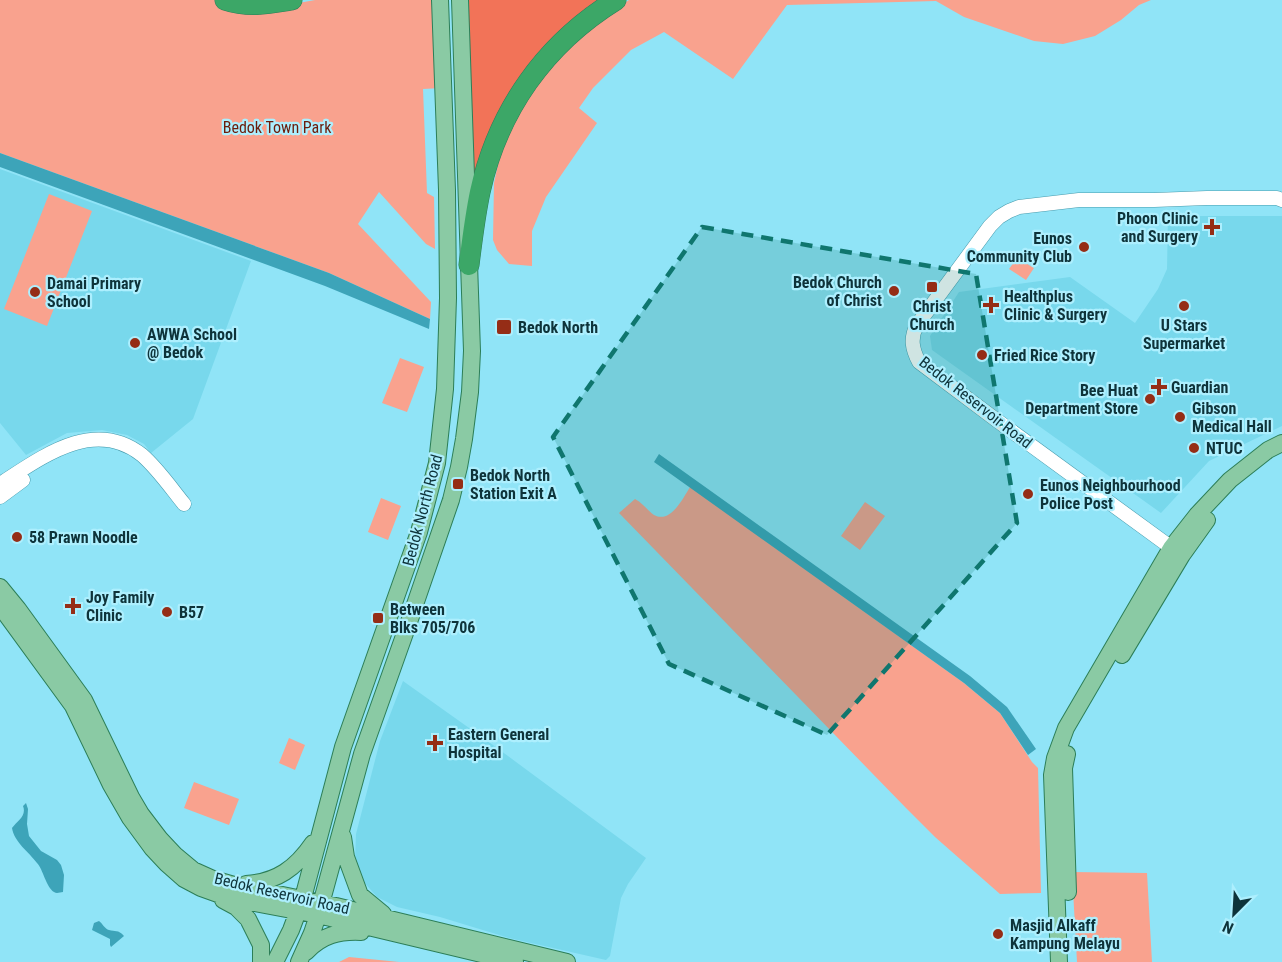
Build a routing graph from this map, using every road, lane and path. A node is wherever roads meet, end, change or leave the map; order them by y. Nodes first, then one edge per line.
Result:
1 (225, 0) edge
2 (292, 0) edge
3 (440, 0) edge
4 (460, 0) edge
5 (616, 0) edge
6 (1282, 200) edge
7 (469, 265) junction
8 (1282, 443) edge
9 (1282, 454) edge
10 (0, 484) edge
11 (0, 496) edge
12 (1176, 551) junction
13 (0, 587) edge
14 (0, 606) edge
15 (342, 830) junction
16 (320, 832) junction
17 (234, 885) junction
18 (201, 888) junction
19 (301, 905) junction
20 (320, 909) junction
21 (391, 925) junction
22 (299, 961) edge
23 (1061, 961) edge
24 (261, 962) edge
25 (275, 962) edge
26 (514, 962) edge
27 (567, 962) edge

1 - 2 highway
3 - 16 main road, Bedok North Road
4 - 7 main road, Bedok North Road
5 - 7 highway
6 - 12 street, Bedok Reservoir Road
7 - 15 main road, Bedok North Road
8 - 12 main road
9 - 12 main road
10 - 11 street
12 - 23 main road
13 - 17 main road, Bedok Reservoir Road
14 - 18 main road, Bedok Reservoir Road
15 - 20 main road, Bedok North Road
15 - 21 main road
16 - 17 main road
16 - 19 main road, Bedok North Road
17 - 19 main road, Bedok Reservoir Road
18 - 19 main road, Bedok Reservoir Road
18 - 24 main road
19 - 20 main road, Bedok Reservoir Road
19 - 25 main road, Bedok North Road
20 - 21 main road, Bedok Reservoir Road
20 - 22 main road, Bedok North Road
21 - 22 main road
21 - 26 main road, Bedok Reservoir Road
21 - 27 main road, Bedok Reservoir Road

